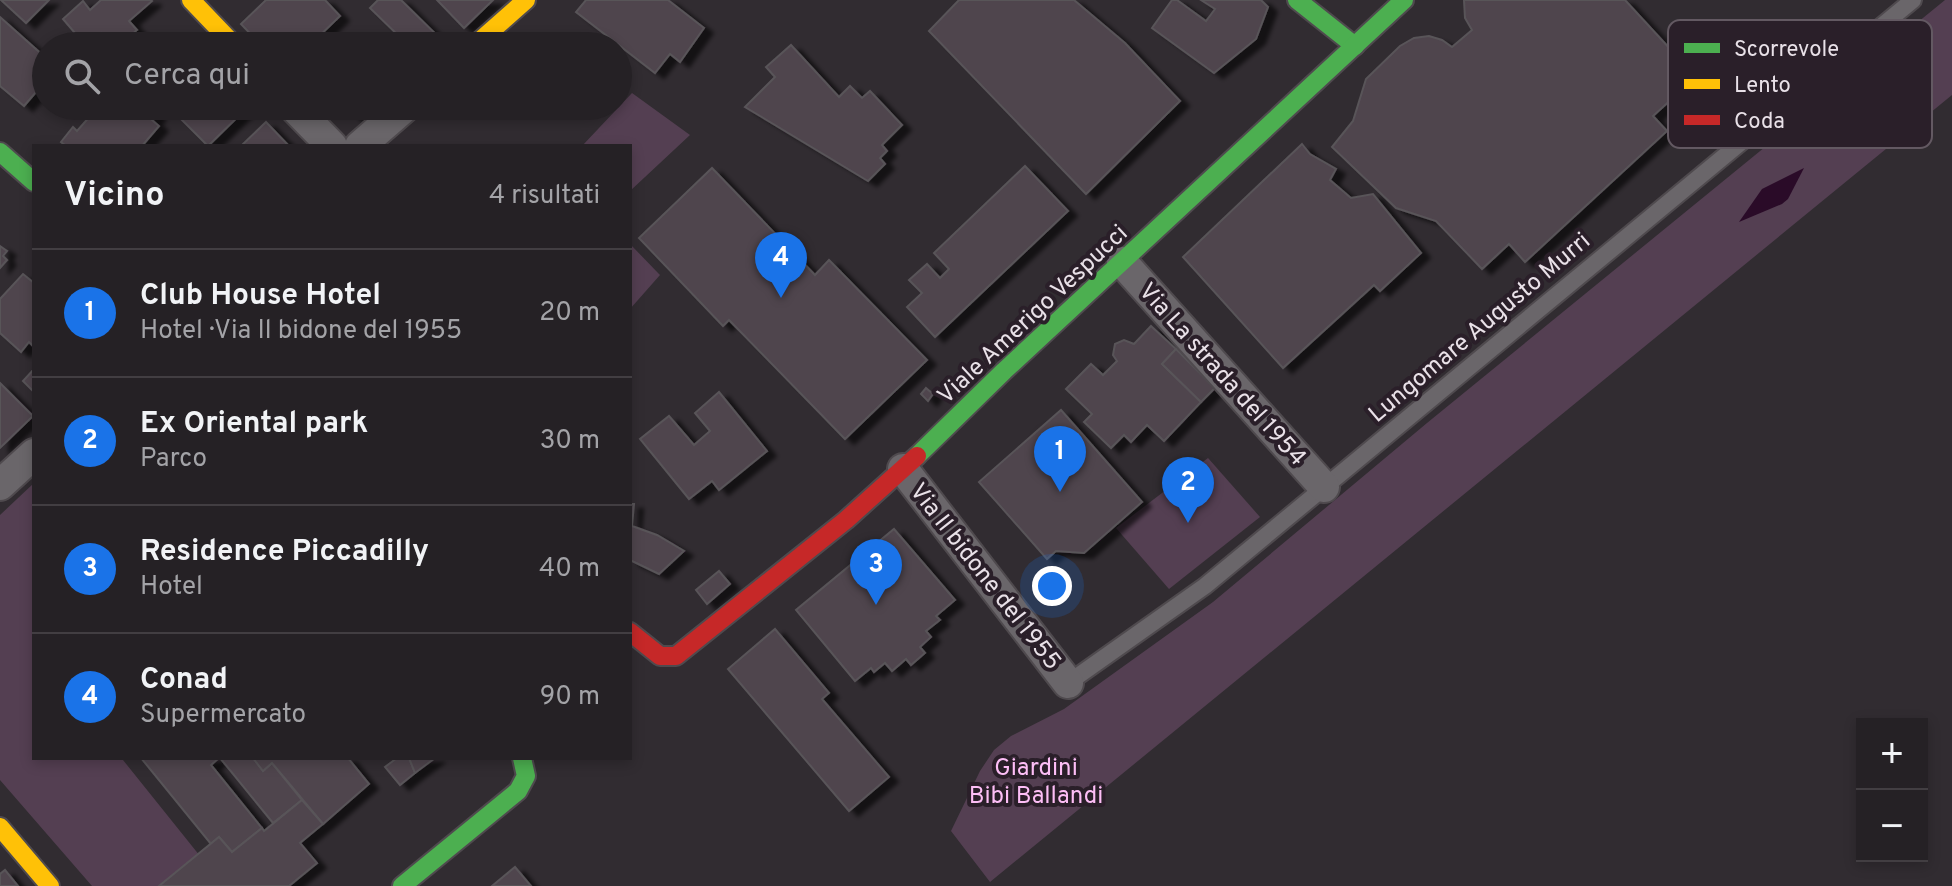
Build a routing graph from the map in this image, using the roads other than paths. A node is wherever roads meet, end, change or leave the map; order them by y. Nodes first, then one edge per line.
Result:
1 (191, 0) edge
2 (526, 0) edge
3 (1297, 0) edge
4 (1404, 0) edge
5 (1913, 0) edge
6 (1889, 20) edge
7 (222, 32) edge
8 (490, 32) edge
9 (1355, 46) junction
10 (307, 120) edge
11 (390, 120) edge
12 (330, 144) edge
13 (362, 144) edge
14 (1734, 148) edge
15 (0, 152) edge
16 (32, 180) edge
17 (1122, 262) junction
18 (32, 456) edge
19 (903, 469) junction
20 (0, 485) edge
21 (1324, 487) junction
22 (632, 634) edge
23 (1068, 683) joint
24 (523, 760) edge
25 (0, 827) edge
26 (50, 886) edge
27 (402, 886) edge

1 - 7 street
2 - 8 street
3 - 9 street
4 - 9 street, Viale Amerigo Vespucci
5 - 6 lane, Lungomare Augusto Murri
9 - 17 street, Viale Amerigo Vespucci
10 - 12 street
11 - 13 street
14 - 21 lane, Lungomare Augusto Murri
15 - 16 street
17 - 19 street, Viale Amerigo Vespucci
17 - 21 street, Via La strada del 1954
18 - 20 street
19 - 22 street, Viale Amerigo Vespucci
19 - 23 street, Via Il bidone del 1955
21 - 23 lane, Lungomare Augusto Murri
24 - 27 street
25 - 26 street

